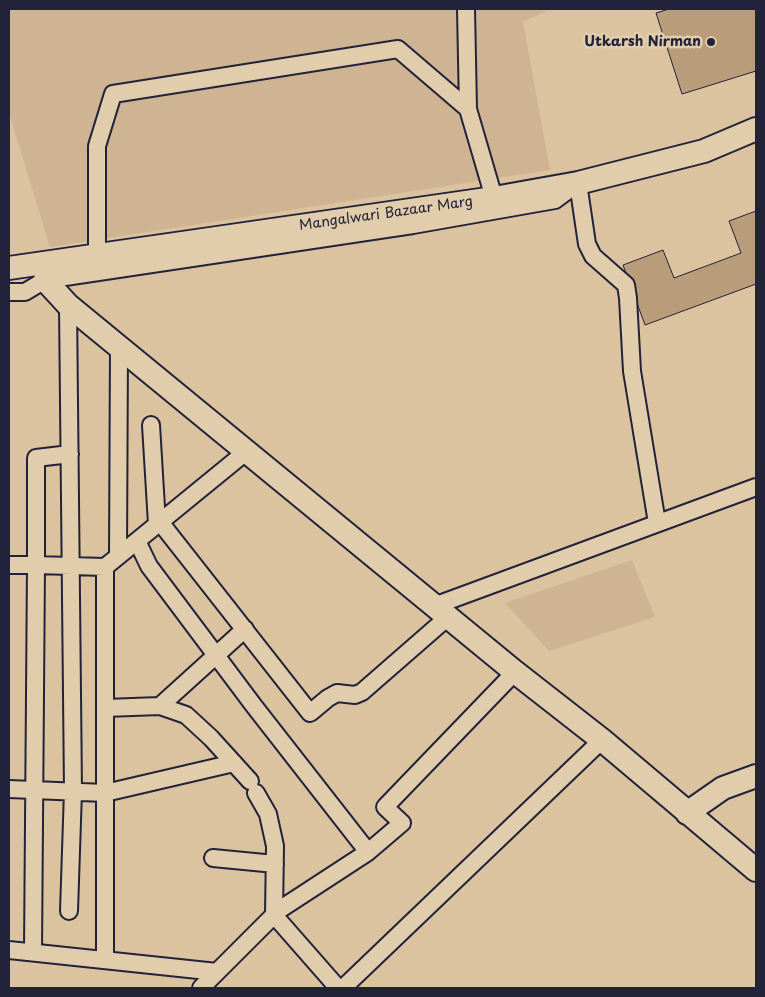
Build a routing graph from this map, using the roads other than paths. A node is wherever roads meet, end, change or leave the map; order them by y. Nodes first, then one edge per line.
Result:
1 (466, 9) edge
2 (468, 109) junction
3 (756, 131) edge
4 (578, 184) junction
5 (494, 198) junction
6 (97, 256) junction
7 (9, 268) edge
8 (45, 280) junction
9 (9, 292) edge
10 (68, 304) junction
11 (119, 346) junction
12 (151, 426) dead end
13 (247, 451) junction
14 (70, 454) junction
15 (756, 487) edge
16 (158, 523) junction
17 (657, 523) junction
18 (137, 540) junction
19 (118, 556) junction
20 (9, 565) edge
21 (36, 565) junction
22 (72, 566) junction
23 (105, 567) junction
24 (441, 611) junction
25 (244, 629) junction
26 (216, 655) junction
27 (515, 672) junction
28 (160, 706) junction
29 (105, 708) junction
30 (602, 740) junction
31 (234, 763) junction
32 (756, 776) edge
33 (9, 789) edge
34 (34, 790) junction
35 (73, 791) junction
36 (105, 793) junction
37 (687, 813) junction
38 (368, 852) junction
39 (213, 858) dead end
40 (275, 864) junction
41 (756, 870) edge
42 (70, 911) dead end
43 (274, 915) junction
44 (9, 950) edge
45 (33, 952) junction
46 (105, 960) junction
47 (217, 972) junction
48 (201, 988) edge
49 (338, 988) edge
50 (343, 988) edge

1 - 2 street
2 - 5 street
2 - 6 street
3 - 4 street, Mangalwari Bazaar Marg
4 - 5 street, Mangalwari Bazaar Marg
4 - 8 street
4 - 17 street
5 - 6 street, Mangalwari Bazaar Marg
6 - 7 street, Mangalwari Bazaar Marg
8 - 9 street
8 - 10 street
10 - 11 street
10 - 14 street
11 - 13 street
11 - 19 street
12 - 16 street
13 - 16 street
13 - 24 street
14 - 21 street
14 - 22 street
15 - 17 street
16 - 18 street
16 - 25 street
17 - 24 street
18 - 19 street
18 - 26 street
19 - 23 street
20 - 21 street
21 - 22 street
21 - 34 street
22 - 23 street
22 - 35 street
23 - 29 street
24 - 25 street
24 - 27 street
25 - 26 street
26 - 28 street
26 - 38 street
27 - 30 street
27 - 38 street
28 - 29 street
28 - 31 street
29 - 36 street
30 - 37 street
30 - 50 street
31 - 36 street
31 - 40 street
32 - 37 street
33 - 34 street
34 - 35 street
34 - 45 street
35 - 36 street
35 - 42 street
36 - 46 street
37 - 41 street
38 - 43 street
39 - 40 street
40 - 43 street
43 - 47 street
43 - 49 street
44 - 45 street
45 - 46 street
46 - 47 street
47 - 48 street

